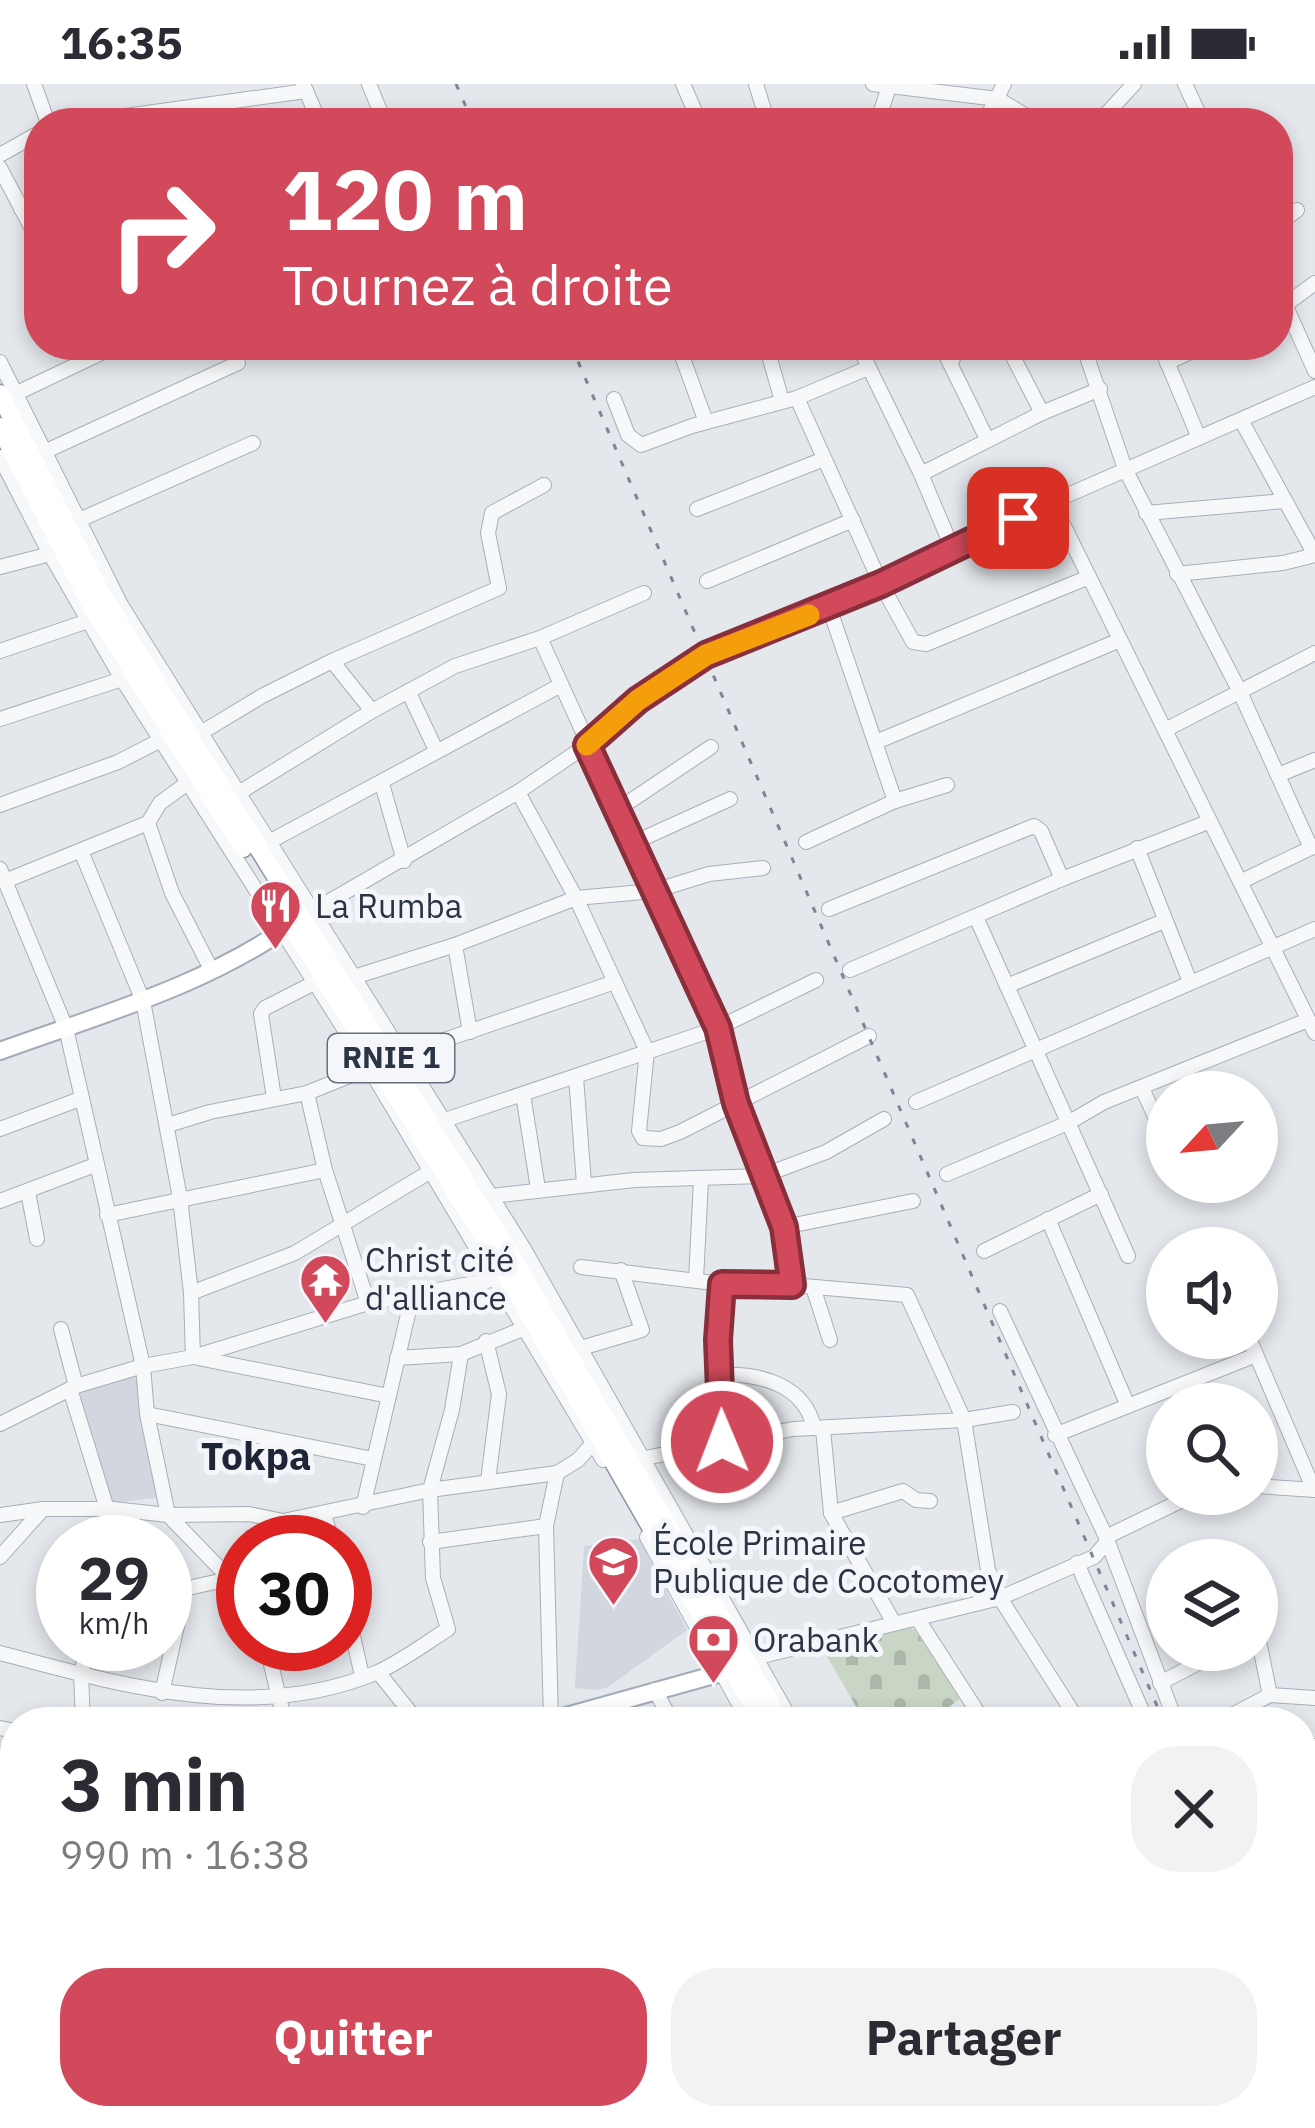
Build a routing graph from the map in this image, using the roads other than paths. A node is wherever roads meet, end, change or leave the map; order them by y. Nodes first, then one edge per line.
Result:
1 (1135, 84) edge
2 (884, 85) edge
3 (304, 88) edge
4 (975, 89) edge
5 (1000, 91) edge
6 (173, 108) edge
7 (1112, 108) edge
8 (0, 168) edge
9 (21, 209) junction
10 (24, 209) edge
11 (1297, 209) dead end
12 (1293, 212) edge
13 (24, 214) edge
14 (1293, 329) edge
15 (74, 360) edge
16 (687, 360) edge
17 (773, 360) edge
18 (865, 360) edge
19 (868, 360) edge
20 (948, 360) edge
21 (952, 360) edge
22 (1015, 360) edge
23 (1089, 360) edge
24 (1166, 360) edge
25 (1173, 360) edge
26 (0, 362) edge
27 (238, 363) dead end
28 (1167, 363) junction
29 (867, 364) junction
30 (950, 364) junction
31 (1315, 371) edge
32 (1315, 387) edge
33 (1100, 389) junction
34 (8, 394) edge
35 (614, 399) dead end
36 (790, 400) junction
37 (1042, 413) junction
38 (1241, 420) junction
39 (706, 422) junction
40 (0, 427) edge
41 (1199, 438) junction
42 (987, 439) junction
43 (253, 443) dead end
44 (44, 452) junction
45 (0, 457) edge
46 (824, 459) junction
47 (1125, 469) junction
48 (921, 474) junction
49 (544, 485) dead end
50 (1285, 501) junction
51 (1052, 502) junction
52 (698, 509) dead end
53 (1146, 513) junction
54 (853, 520) junction
55 (77, 521) junction
56 (952, 550) junction
57 (50, 554) junction
58 (1315, 555) edge
59 (0, 566) edge
60 (1177, 574) junction
61 (1089, 577) junction
62 (707, 580) dead end
63 (881, 584) junction
64 (644, 593) dead end
65 (829, 607) junction
66 (88, 621) junction
67 (540, 638) junction
68 (1120, 640) junction
69 (0, 651) edge
70 (1315, 653) edge
71 (332, 661) junction
72 (122, 679) junction
73 (560, 685) junction
74 (1239, 690) junction
75 (408, 691) junction
76 (372, 711) junction
77 (0, 719) edge
78 (1165, 730) junction
79 (199, 734) junction
80 (159, 741) junction
81 (876, 742) junction
82 (587, 745) junction
83 (711, 747) dead end
84 (436, 750) junction
85 (1315, 760) edge
86 (1278, 776) junction
87 (186, 784) junction
88 (382, 784) junction
89 (947, 785) dead end
90 (518, 792) junction
91 (237, 794) junction
92 (730, 799) dead end
93 (895, 801) junction
94 (0, 806) edge
95 (617, 810) junction
96 (1208, 822) junction
97 (148, 823) junction
98 (806, 842) dead end
99 (268, 843) junction
100 (634, 843) junction
101 (1137, 848) junction
102 (1313, 848) edge
103 (81, 850) junction
104 (404, 861) junction
105 (763, 868) dead end
106 (2, 875) edge
107 (1063, 879) junction
108 (1242, 881) junction
109 (654, 891) junction
110 (576, 898) junction
111 (829, 909) dead end
112 (976, 917) junction
113 (297, 921) junction
114 (1163, 921) junction
115 (1315, 929) edge
116 (455, 945) junction
117 (1273, 948) junction
118 (212, 970) junction
119 (850, 970) dead end
120 (354, 977) junction
121 (816, 980) dead end
122 (314, 982) junction
123 (615, 982) junction
124 (1190, 982) junction
125 (1007, 986) junction
126 (143, 1001) junction
127 (1312, 1026) edge
128 (66, 1028) junction
129 (718, 1028) junction
130 (470, 1032) junction
131 (869, 1036) dead end
132 (1, 1047) edge
133 (647, 1051) junction
134 (1039, 1051) junction
135 (403, 1054) junction
136 (368, 1068) junction
137 (576, 1077) junction
138 (1142, 1088) junction
139 (307, 1093) junction
140 (524, 1094) junction
141 (1146, 1097) edge
142 (274, 1098) junction
143 (80, 1099) junction
144 (916, 1102) dead end
145 (736, 1103) junction
146 (884, 1119) dead end
147 (446, 1120) junction
148 (1068, 1123) junction
149 (168, 1125) junction
150 (0, 1129) edge
151 (95, 1165) junction
152 (325, 1170) junction
153 (431, 1171) junction
154 (947, 1174) dead end
155 (762, 1176) junction
156 (701, 1180) junction
157 (584, 1184) junction
158 (538, 1189) junction
159 (28, 1192) junction
160 (1101, 1195) junction
161 (491, 1196) junction
162 (180, 1198) junction
163 (913, 1201) dead end
164 (0, 1202) edge
165 (107, 1215) junction
166 (1048, 1219) junction
167 (343, 1225) junction
168 (784, 1227) junction
169 (37, 1239) dead end
170 (983, 1251) dead end
171 (1128, 1256) dead end
172 (581, 1267) dead end
173 (621, 1270) junction
174 (496, 1280) junction
175 (696, 1280) junction
176 (722, 1284) junction
177 (792, 1285) junction
178 (813, 1287) junction
179 (191, 1293) junction
180 (412, 1297) junction
181 (368, 1303) junction
182 (1000, 1310) dead end
183 (525, 1328) junction
184 (61, 1329) dead end
185 (830, 1340) dead end
186 (486, 1341) junction
187 (581, 1348) junction
188 (461, 1354) junction
189 (193, 1357) junction
190 (397, 1358) junction
191 (1246, 1359) edge
192 (1258, 1359) edge
193 (142, 1366) junction
194 (721, 1375) junction
195 (73, 1387) junction
196 (389, 1396) junction
197 (1128, 1406) junction
198 (1013, 1412) dead end
199 (147, 1414) junction
200 (964, 1420) junction
201 (0, 1424) edge
202 (823, 1429) junction
203 (1054, 1435) junction
204 (722, 1442) junction
205 (592, 1443) junction
206 (645, 1458) junction
207 (373, 1459) junction
208 (557, 1473) junction
209 (488, 1481) junction
210 (1278, 1487) edge
211 (430, 1490) junction
212 (1315, 1490) edge
213 (929, 1502) dead end
214 (363, 1507) junction
215 (44, 1509) junction
216 (110, 1509) junction
217 (831, 1513) junction
218 (324, 1514) joint
219 (0, 1515) edge
220 (109, 1515) edge
221 (168, 1515) junction
222 (1154, 1515) edge
223 (546, 1526) junction
224 (192, 1537) edge
225 (1106, 1540) junction
226 (430, 1542) junction
227 (0, 1557) edge
228 (216, 1559) edge
229 (1078, 1563) junction
230 (1000, 1598) junction
231 (920, 1621) junction
232 (894, 1623) junction
233 (0, 1653) edge
234 (738, 1664) junction
235 (82, 1671) edge
236 (167, 1671) edge
237 (274, 1671) edge
238 (361, 1671) edge
239 (1183, 1671) edge
240 (1265, 1671) edge
241 (378, 1672) junction
242 (81, 1675) junction
243 (362, 1676) junction
244 (1160, 1683) junction
245 (655, 1690) junction
246 (162, 1693) junction
247 (1270, 1695) junction
248 (1315, 1698) edge
249 (282, 1699) junction
250 (82, 1707) edge
251 (283, 1707) edge
252 (406, 1707) edge
253 (548, 1707) edge
254 (606, 1707) edge
255 (664, 1707) edge
256 (746, 1707) edge
257 (757, 1707) edge
258 (770, 1707) edge
259 (778, 1707) edge
260 (974, 1707) edge
261 (1069, 1707) edge
262 (1140, 1707) edge
263 (1170, 1707) edge
264 (1247, 1707) edge

1 - 7 street
2 - 4 street
3 - 6 street
4 - 5 street
8 - 9 street
9 - 10 street
9 - 13 street
11 - 12 street
14 - 31 street
15 - 34 street
16 - 39 street
17 - 36 street
18 - 29 street
19 - 29 street
20 - 30 street
21 - 30 street
22 - 37 street
23 - 33 street
24 - 28 street
25 - 28 street
26 - 34 street
27 - 44 street
28 - 41 street
29 - 36 street
29 - 48 street
30 - 42 street
32 - 38 street
33 - 37 street
33 - 47 street
34 - 44 street
34 - 113 highway, RNIE 1
35 - 39 street
36 - 39 street
36 - 46 street
37 - 42 street
38 - 41 street
38 - 50 street
40 - 113 highway, RNIE 1
41 - 47 street
42 - 48 street
43 - 55 street
44 - 55 street
45 - 57 street
46 - 52 street
46 - 54 street
47 - 51 street
47 - 53 street
48 - 56 street
49 - 71 street
50 - 53 street
50 - 58 street
51 - 56 street
51 - 61 street
53 - 60 street
54 - 62 street
54 - 63 street
55 - 79 street
56 - 63 street
57 - 59 street
57 - 66 street
58 - 60 street
60 - 74 street
61 - 63 street
61 - 68 street
63 - 65 street
64 - 67 street
65 - 81 street
65 - 82 street
66 - 69 street
66 - 72 street
67 - 73 street
67 - 75 street
68 - 78 street
68 - 81 street
70 - 74 street
71 - 76 street
71 - 79 street
72 - 77 street
72 - 80 street
73 - 82 street
73 - 84 street
74 - 78 street
74 - 86 street
75 - 76 street
75 - 84 street
76 - 91 street
78 - 96 street
79 - 91 street
80 - 87 street
80 - 94 street
81 - 93 street
82 - 90 street
82 - 95 street
83 - 95 street
84 - 88 street
85 - 86 street
86 - 102 street
87 - 97 street
87 - 113 street
88 - 99 street
88 - 104 street
89 - 93 street
90 - 104 street
90 - 110 street
91 - 99 street
92 - 100 street
93 - 98 street
95 - 100 street
96 - 101 street
96 - 108 street
97 - 103 street
97 - 118 street
99 - 113 street
100 - 109 street
101 - 107 street
101 - 114 street
102 - 108 street
103 - 106 street
103 - 126 street
104 - 113 street
105 - 109 street
106 - 128 street
107 - 111 street
107 - 112 street
108 - 117 street
109 - 110 street
109 - 129 street
110 - 116 street
110 - 123 street
112 - 119 street
112 - 125 street
113 - 118 main road
113 - 120 street
113 - 122 street
113 - 234 highway, RNIE 1
114 - 124 street
114 - 125 street
115 - 117 street
116 - 120 street
116 - 130 street
117 - 124 street
117 - 127 street
118 - 126 main road
120 - 135 street
121 - 129 street
122 - 136 street
122 - 142 street
123 - 130 street
123 - 133 street
124 - 134 street
125 - 134 street
126 - 128 main road
126 - 149 street
127 - 138 street
128 - 132 main road
128 - 143 street
129 - 133 street
129 - 145 street
130 - 135 street
131 - 145 street
133 - 137 street
133 - 145 street
134 - 144 street
134 - 148 street
135 - 147 street
136 - 139 street
136 - 153 street
137 - 140 street
137 - 157 street
138 - 141 street
138 - 148 street
139 - 142 street
139 - 152 street
140 - 147 street
140 - 158 street
142 - 149 street
143 - 150 street
143 - 151 street
145 - 155 street
146 - 155 street
147 - 161 street
148 - 154 street
148 - 160 street
149 - 162 street
151 - 159 street
151 - 165 street
152 - 162 street
152 - 167 street
153 - 167 street
153 - 174 street
155 - 156 street
155 - 168 street
156 - 157 street
156 - 175 street
157 - 158 street
158 - 161 street
159 - 164 street
159 - 169 street
160 - 166 street
160 - 171 street
161 - 187 street
162 - 165 street
162 - 179 street
163 - 168 street
165 - 193 street
166 - 170 street
166 - 197 street
167 - 179 street
167 - 181 street
168 - 177 street
172 - 173 street
173 - 175 street
173 - 187 street
174 - 180 street
174 - 183 street
175 - 176 street
176 - 177 street
176 - 194 street
177 - 178 street
178 - 185 street
178 - 200 street
179 - 189 street
180 - 181 street
180 - 190 street
181 - 189 street
182 - 203 street
183 - 186 street
183 - 205 street
184 - 195 street
186 - 188 street
186 - 209 street
187 - 206 street
188 - 190 street
188 - 211 street
189 - 193 street
189 - 196 street
190 - 196 street
191 - 197 street
192 - 212 street
193 - 195 street
193 - 199 street
194 - 202 street
194 - 204 street
195 - 201 street
195 - 216 street
196 - 207 street
197 - 203 street
198 - 200 street
199 - 207 street
199 - 221 street
200 - 202 street
200 - 230 street
202 - 204 street
202 - 217 street
203 - 225 street
204 - 206 street
205 - 208 street
205 - 234 street
206 - 234 street
207 - 214 street
208 - 209 street
208 - 223 street
209 - 211 street
210 - 212 street
211 - 214 street
211 - 226 street
213 - 217 street
214 - 218 street
215 - 216 street
215 - 219 street
215 - 227 street
216 - 220 street
216 - 221 street
217 - 232 street
218 - 221 street
222 - 225 street
223 - 226 street
223 - 253 street
224 - 228 street
225 - 229 street
225 - 244 street
226 - 241 street
229 - 230 street
229 - 262 street
230 - 231 street
230 - 261 street
231 - 232 street
231 - 260 street
232 - 234 street
233 - 242 street
234 - 245 main road
234 - 256 street
234 - 257 highway, RNIE 1
234 - 258 highway, RNIE 1
234 - 259 street
235 - 242 street
236 - 246 street
237 - 249 street
238 - 243 street
239 - 244 street
240 - 247 street
241 - 243 street
241 - 252 street
242 - 246 street
242 - 250 street
243 - 249 street
244 - 263 street
245 - 254 main road
245 - 255 street
246 - 249 street
247 - 248 street
247 - 264 street
249 - 251 street

